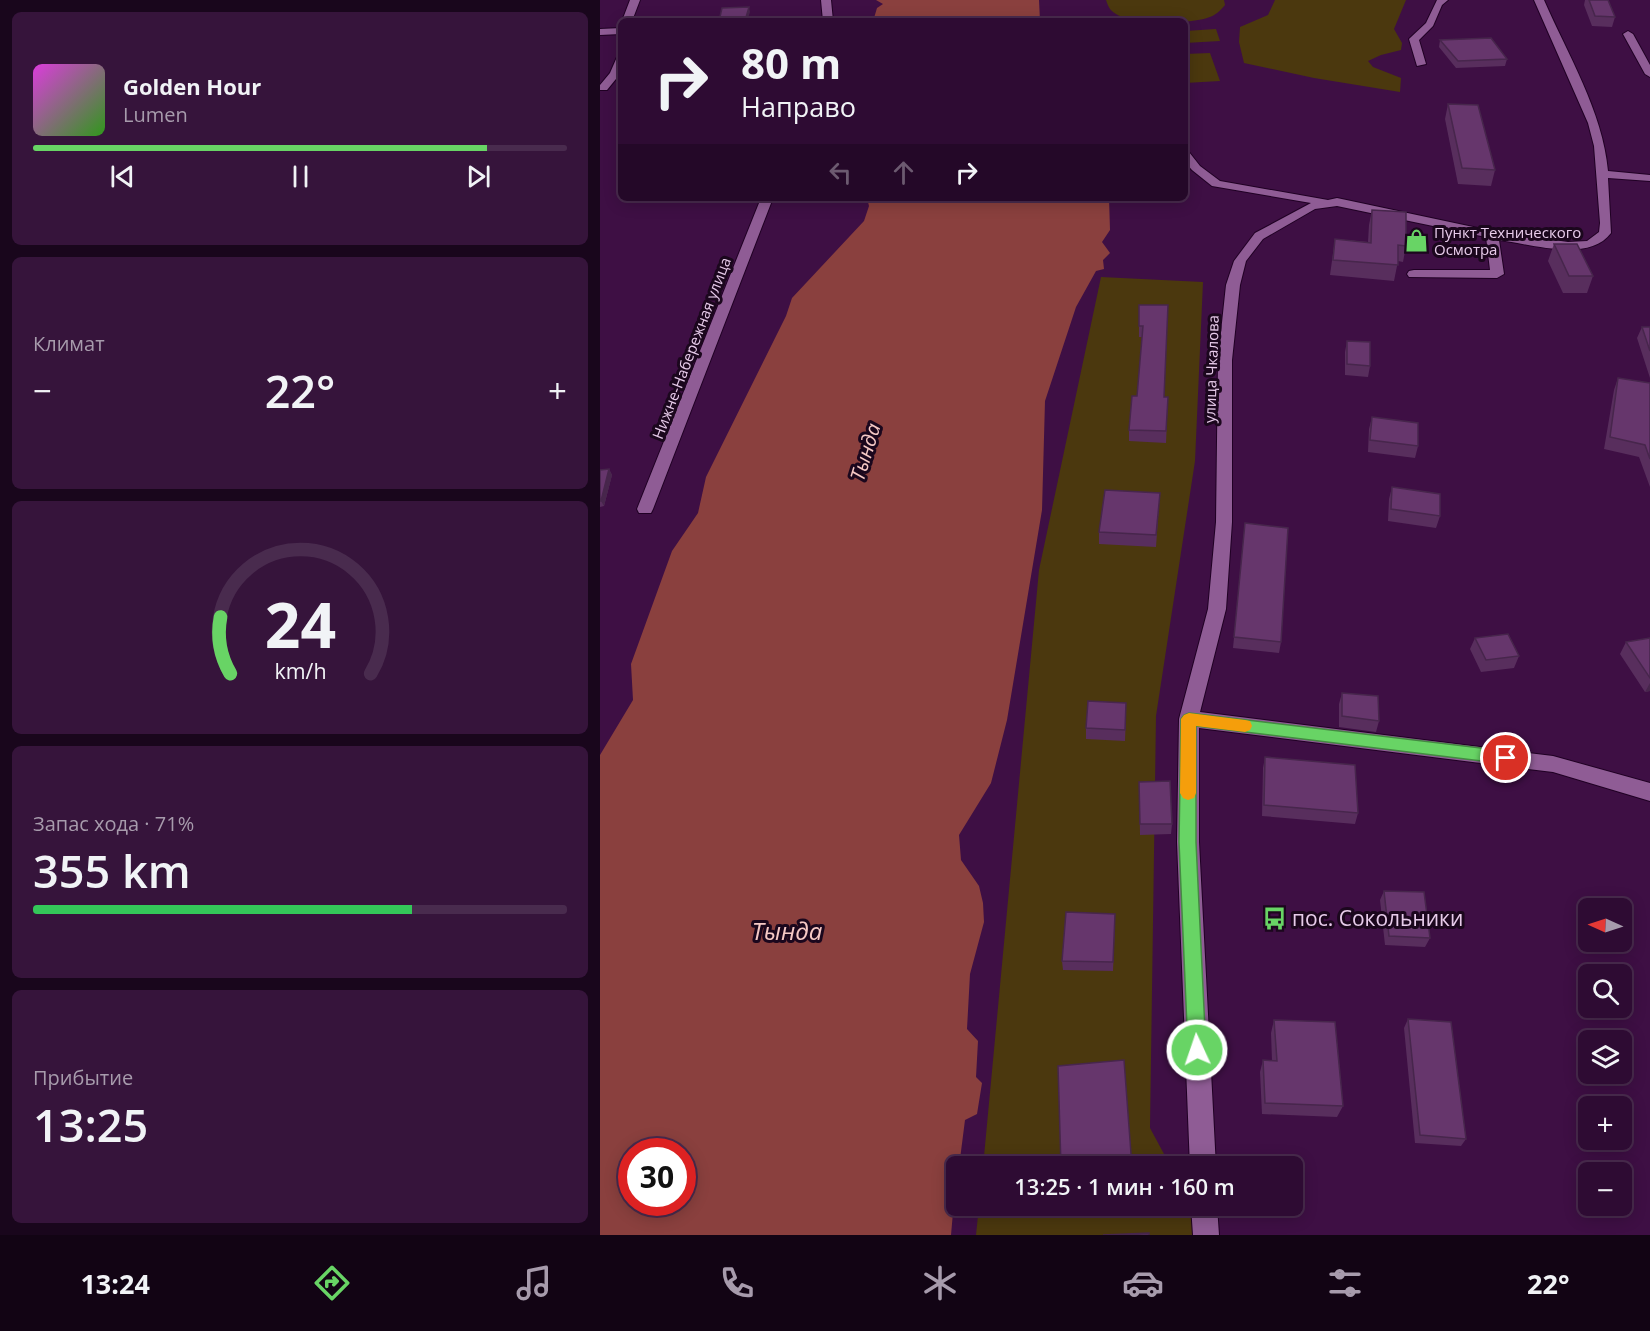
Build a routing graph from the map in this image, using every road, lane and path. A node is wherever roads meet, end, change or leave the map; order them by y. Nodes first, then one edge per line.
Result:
1 (635, 0) edge
2 (826, 0) edge
3 (1443, 0) edge
4 (1539, 0) edge
5 (628, 18) edge
6 (828, 18) edge
7 (618, 31) edge
8 (600, 32) edge
9 (1628, 34) dead end
10 (1421, 64) dead end
11 (618, 66) edge
12 (1650, 74) edge
13 (603, 88) dead end
14 (1188, 158) edge
15 (1603, 174) junction
16 (1650, 178) edge
17 (766, 201) edge
18 (1337, 202) junction
19 (1492, 235) junction
20 (1414, 274) dead end
21 (645, 509) dead end
22 (1189, 719) junction
23 (1650, 792) edge
24 (1202, 1156) edge
25 (1205, 1216) edge
26 (1206, 1235) edge

1 - 5 street
2 - 6 street
3 - 10 street
4 - 15 street, улица Чкалова
7 - 8 street
9 - 12 street
11 - 13 street
14 - 18 street
15 - 16 street
15 - 19 street, улица Чкалова
17 - 21 street, Нижне-Набережная улица
18 - 19 street, улица Чкалова
18 - 22 street, улица Чкалова
19 - 20 street
22 - 23 street
22 - 24 street, улица Чкалова
25 - 26 street

